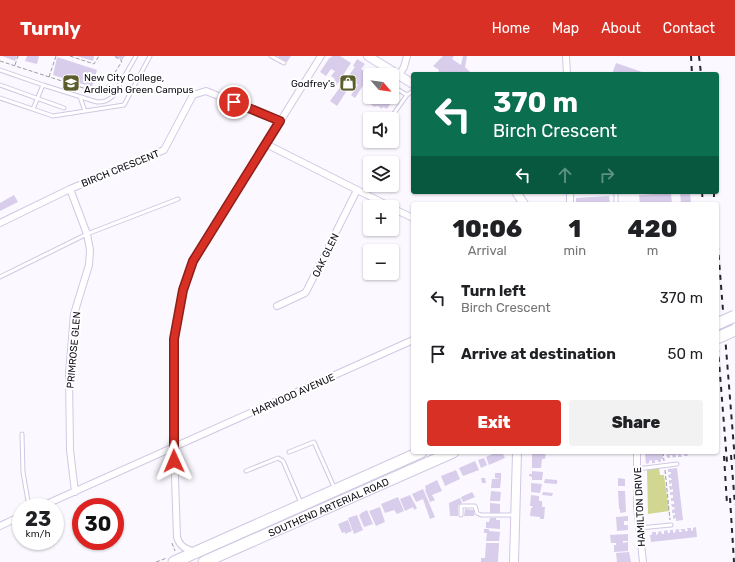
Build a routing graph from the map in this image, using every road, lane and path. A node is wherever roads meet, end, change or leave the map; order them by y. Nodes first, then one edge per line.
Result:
1 (18, 56) edge
2 (56, 56) edge
3 (70, 56) edge
4 (99, 56) edge
5 (114, 56) edge
6 (136, 56) edge
7 (150, 56) edge
8 (271, 56) edge
9 (322, 56) edge
10 (368, 56) edge
11 (407, 56) edge
12 (566, 56) edge
13 (0, 61) edge
14 (284, 64) dead end
15 (15, 66) junction
16 (388, 68) edge
17 (0, 70) edge
18 (567, 72) edge
19 (399, 75) joint
20 (49, 77) junction
21 (411, 83) edge
22 (0, 85) edge
23 (43, 85) junction
24 (399, 90) edge
25 (411, 92) edge
26 (407, 95) junction
27 (80, 97) junction
28 (0, 98) edge
29 (38, 99) junction
30 (64, 108) dead end
31 (33, 109) junction
32 (85, 111) junction
33 (395, 112) edge
34 (280, 121) junction
35 (266, 144) junction
36 (70, 189) junction
37 (357, 190) junction
38 (178, 199) dead end
39 (377, 200) edge
40 (399, 211) edge
41 (411, 217) edge
42 (0, 223) edge
43 (87, 234) junction
44 (0, 276) edge
45 (277, 306) dead end
46 (735, 316) edge
47 (719, 323) edge
48 (735, 330) edge
49 (719, 337) edge
50 (411, 341) edge
51 (22, 434) dead end
52 (174, 447) junction
53 (289, 452) dead end
54 (416, 454) edge
55 (447, 454) edge
56 (517, 454) edge
57 (637, 454) edge
58 (663, 454) edge
59 (677, 464) dead end
60 (665, 466) junction
61 (637, 469) junction
62 (246, 471) dead end
63 (335, 490) junction
64 (75, 492) junction
65 (27, 498) edge
66 (61, 498) edge
67 (302, 505) junction
68 (461, 515) dead end
69 (515, 515) junction
70 (12, 520) edge
71 (671, 525) joint
72 (0, 526) edge
73 (639, 528) junction
74 (197, 552) junction
75 (174, 562) edge
76 (204, 562) edge
77 (514, 562) edge
78 (643, 562) edge

1 - 15 path
2 - 20 path
3 - 4 path
5 - 20 path
6 - 27 lane
7 - 32 lane
8 - 14 lane
9 - 34 street
10 - 16 street
11 - 19 street
12 - 18 street
13 - 15 path
15 - 20 path
17 - 23 lane
19 - 21 street
22 - 29 lane
23 - 27 lane
23 - 29 lane
24 - 26 lane
25 - 26 lane
26 - 33 lane
27 - 32 lane
28 - 31 lane
29 - 30 lane
29 - 31 lane
31 - 32 lane
34 - 35 street
34 - 36 street, BIRCH CRESCENT
35 - 37 street
35 - 52 street
36 - 42 street, BIRCH CRESCENT
36 - 43 street, PRIMROSE GLEN
37 - 39 street
37 - 45 street, OAK GLEN
38 - 43 lane
40 - 41 street
43 - 44 lane
43 - 64 street, PRIMROSE GLEN
46 - 47 highway, bridge
48 - 49 highway, bridge
50 - 52 street, HARWOOD AVENUE
51 - 65 lane
52 - 64 street, HARWOOD AVENUE
52 - 74 street
53 - 63 lane
54 - 63 highway, SOUTHEND ARTERIAL ROAD
55 - 76 highway, SOUTHEND ARTERIAL ROAD
56 - 69 street
57 - 61 street, HAMILTON DRIVE
58 - 60 path
59 - 60 lane
60 - 61 lane
60 - 71 path
61 - 73 street, HAMILTON DRIVE
62 - 67 lane
63 - 67 highway, SOUTHEND ARTERIAL ROAD
64 - 66 street, HARWOOD AVENUE
67 - 74 highway, SOUTHEND ARTERIAL ROAD
68 - 69 lane
69 - 77 street
70 - 72 street
71 - 73 lane
73 - 78 street, HAMILTON DRIVE
74 - 75 highway, SOUTHEND ARTERIAL ROAD

